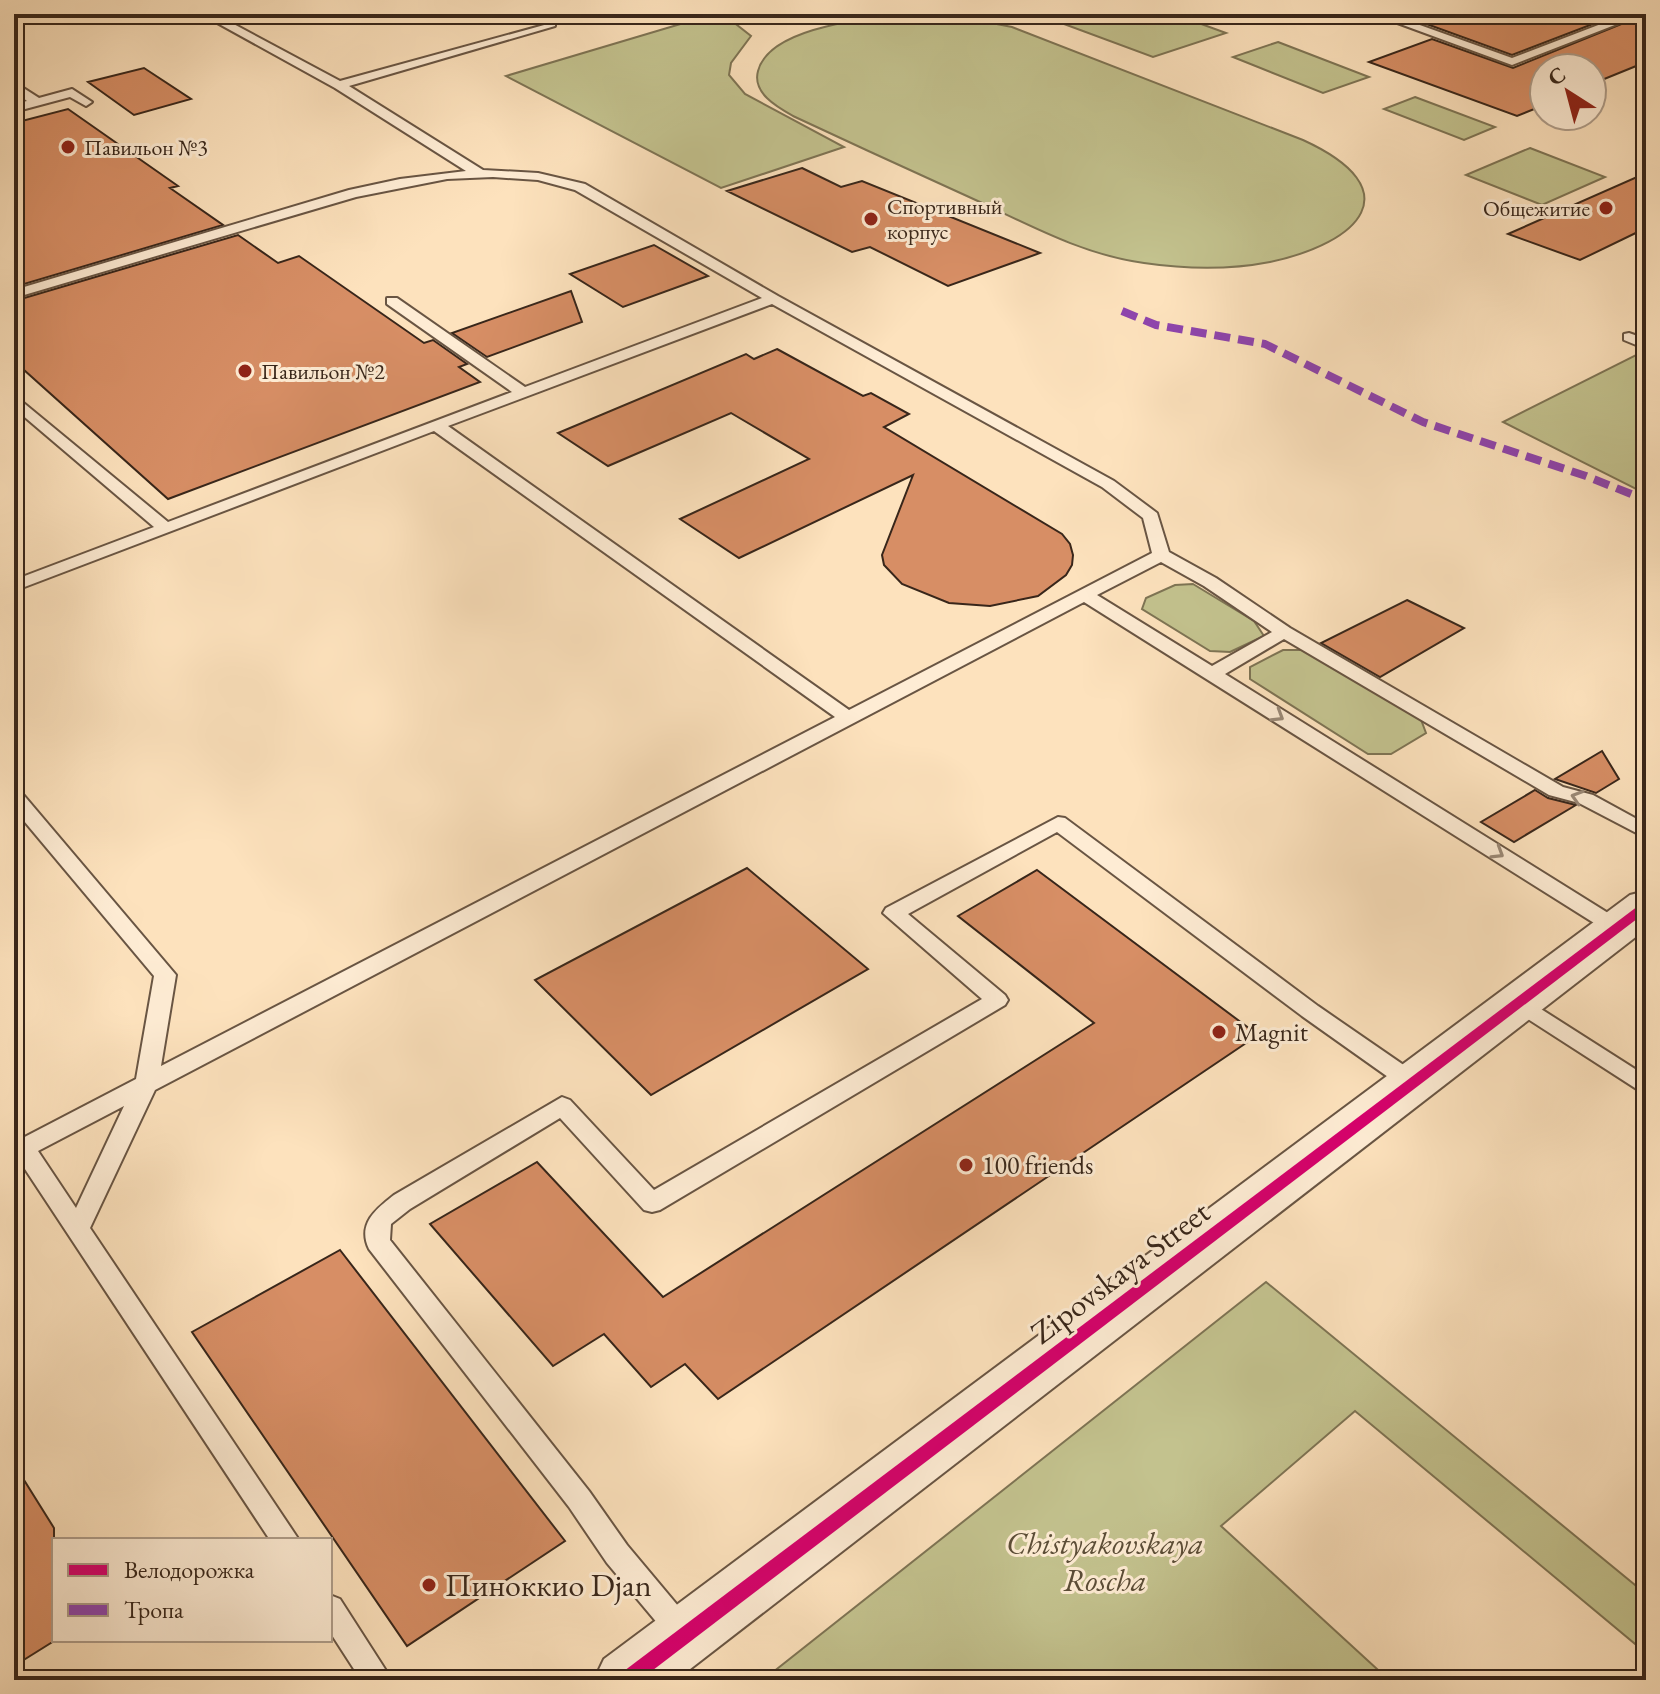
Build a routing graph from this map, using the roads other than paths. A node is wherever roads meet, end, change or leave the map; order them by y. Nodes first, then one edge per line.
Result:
1 (207, 14) edge
2 (1379, 14) edge
3 (1637, 14) edge
4 (551, 24) dead end
5 (339, 85) junction
6 (14, 86) edge
7 (37, 102) junction
8 (86, 102) dead end
9 (14, 108) edge
10 (482, 175) junction
11 (14, 294) edge
12 (773, 299) junction
13 (392, 301) dead end
14 (1629, 337) dead end
15 (1646, 345) edge
16 (523, 393) junction
17 (14, 400) edge
18 (436, 425) junction
19 (165, 528) junction
20 (1161, 555) junction
21 (14, 586) edge
22 (1085, 595) junction
23 (1284, 632) junction
24 (1212, 674) junction
25 (848, 718) junction
26 (14, 796) edge
27 (1646, 832) edge
28 (1632, 917) edge
29 (1519, 1003) junction
30 (147, 1082) junction
31 (1413, 1083) junction
32 (1646, 1087) edge
33 (18, 1151) edge
34 (78, 1228) junction
35 (284, 1538) edge
36 (332, 1611) edge
37 (685, 1635) junction
38 (378, 1680) edge
39 (626, 1680) edge

1 - 5 lane
2 - 3 lane
4 - 5 lane
5 - 10 lane
6 - 7 lane
7 - 8 lane
7 - 9 lane
10 - 11 lane
10 - 12 lane
12 - 16 lane
12 - 20 lane
13 - 16 lane
14 - 15 lane
16 - 18 lane
17 - 19 lane
18 - 19 lane
18 - 25 lane
19 - 21 lane
20 - 22 lane
20 - 23 lane
22 - 24 lane
22 - 25 lane
23 - 24 lane
27 -> 23 lane
24 -> 28 lane
25 - 30 lane
26 - 30 lane
28 - 29 street, Zipovskaya Street
29 - 31 street, Zipovskaya Street
29 - 32 lane
30 - 33 lane
30 - 34 lane
31 - 37 street, Zipovskaya Street
31 - 37 lane
33 - 34 lane
34 - 35 lane
36 - 38 lane
37 - 39 street, Zipovskaya Street

